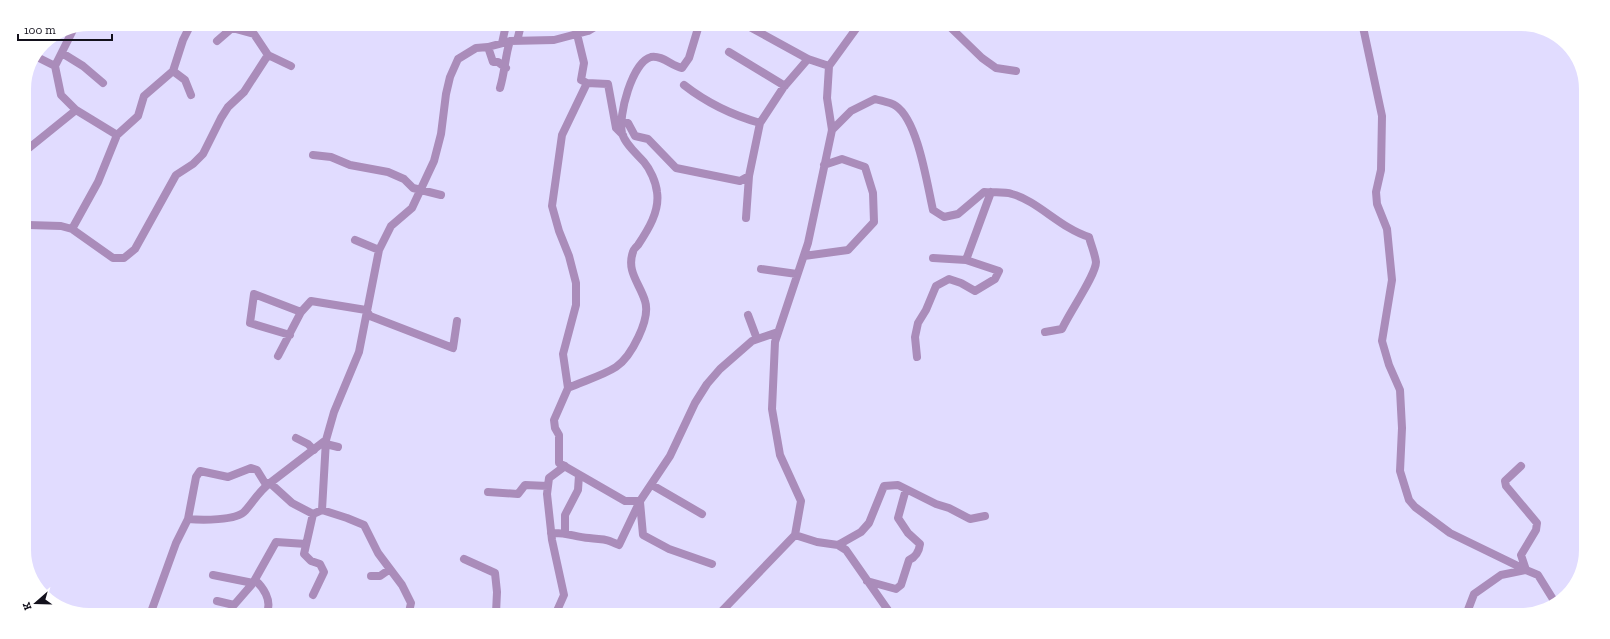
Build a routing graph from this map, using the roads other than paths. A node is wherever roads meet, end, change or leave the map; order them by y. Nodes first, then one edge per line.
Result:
1 (187, 31) edge
2 (226, 31) edge
3 (245, 31) edge
4 (505, 31) edge
5 (518, 31) edge
6 (588, 31) edge
7 (697, 31) edge
8 (757, 31) edge
9 (854, 31) edge
10 (954, 31) edge
11 (1364, 31) edge
12 (71, 34) edge
13 (577, 34) junction
14 (217, 41) dead end
15 (514, 41) junction
16 (502, 44) junction
17 (488, 47) junction
18 (729, 52) dead end
19 (62, 53) junction
20 (268, 55) junction
21 (40, 59) edge
22 (808, 59) junction
23 (55, 66) junction
24 (291, 66) dead end
25 (829, 66) junction
26 (506, 68) junction
27 (173, 71) junction
28 (1016, 71) dead end
29 (103, 83) dead end
30 (588, 83) junction
31 (684, 85) dead end
32 (785, 86) junction
33 (500, 88) dead end
34 (191, 96) dead end
35 (76, 110) junction
36 (622, 121) junction
37 (760, 123) junction
38 (832, 130) junction
39 (623, 134) junction
40 (117, 135) junction
41 (31, 146) edge
42 (312, 155) dead end
43 (824, 165) junction
44 (749, 176) junction
45 (421, 192) junction
46 (991, 192) junction
47 (441, 195) dead end
48 (746, 218) dead end
49 (31, 225) edge
50 (72, 229) junction
51 (355, 240) dead end
52 (379, 250) junction
53 (804, 256) junction
54 (933, 258) dead end
55 (966, 260) junction
56 (761, 269) dead end
57 (797, 274) junction
58 (366, 310) junction
59 (301, 312) junction
60 (748, 315) dead end
61 (457, 321) dead end
62 (778, 332) junction
63 (1045, 332) dead end
64 (290, 335) junction
65 (757, 340) junction
66 (278, 356) dead end
67 (917, 357) dead end
68 (568, 388) junction
69 (296, 438) dead end
70 (326, 442) junction
71 (338, 447) dead end
72 (314, 450) junction
73 (564, 466) junction
74 (1521, 466) dead end
75 (579, 475) junction
76 (270, 483) junction
77 (652, 485) junction
78 (548, 486) junction
79 (906, 489) junction
80 (488, 492) dead end
81 (640, 502) junction
82 (322, 510) junction
83 (313, 514) junction
84 (702, 514) dead end
85 (985, 516) dead end
86 (188, 519) junction
87 (627, 529) junction
88 (565, 532) junction
89 (551, 533) junction
90 (643, 535) junction
91 (795, 535) junction
92 (306, 544) junction
93 (838, 545) junction
94 (464, 559) dead end
95 (712, 564) dead end
96 (390, 569) junction
97 (1526, 570) junction
98 (213, 575) dead end
99 (370, 576) dead end
100 (254, 581) junction
101 (867, 581) junction
102 (1551, 594) junction
103 (313, 595) dead end
104 (1556, 596) edge
105 (1553, 598) edge
106 (217, 601) dead end
107 (152, 608) edge
108 (234, 608) edge
109 (268, 608) edge
110 (410, 608) edge
111 (496, 608) edge
112 (558, 608) edge
113 (725, 608) edge
114 (886, 608) edge
115 (1468, 608) edge

1 - 27 street
2 - 14 street
3 - 20 street
4 - 16 street
5 - 15 street
6 - 13 street
7 - 36 street
8 - 22 street
9 - 25 street
10 - 28 street
11 - 97 street
12 - 19 street
13 - 15 street
13 - 30 street
15 - 16 street
15 - 26 street
16 - 17 street
17 - 26 street
17 - 45 street
18 - 32 street
19 - 23 street
19 - 29 street
20 - 24 street
20 - 50 street
21 - 23 street
22 - 25 street
22 - 32 street
23 - 35 street
25 - 38 street
26 - 33 street
27 - 34 street
27 - 40 street
30 - 39 street
30 - 68 street
31 - 37 street
32 - 37 street
35 - 40 street
35 - 41 street
36 - 39 street
36 - 44 street
37 - 44 street
38 - 43 street
38 - 46 street
39 - 68 street
40 - 50 street
42 - 45 street
43 - 53 street
43 - 53 street
44 - 48 street
45 - 47 street
45 - 52 street
46 - 55 street
46 - 63 street
49 - 50 street
51 - 52 street
52 - 58 street
53 - 57 street
54 - 55 street
55 - 67 street
56 - 57 street
57 - 62 street
58 - 59 street
58 - 61 street
58 - 70 street
59 - 64 street
59 - 64 street
60 - 65 street
62 - 65 street
62 - 91 street
64 - 66 street
65 - 77 street
68 - 73 street
69 - 72 street
70 - 71 street
70 - 72 street
70 - 82 street
72 - 76 street
73 - 75 street
73 - 78 street
74 - 97 street
75 - 81 street
75 - 88 street
76 - 83 street
76 - 86 street
76 - 86 street
77 - 81 street
77 - 84 street
78 - 80 street
78 - 89 street
79 - 85 street
79 - 93 street
79 - 101 street
81 - 87 street
81 - 90 street
82 - 83 street
82 - 96 street
83 - 92 street
86 - 107 street
87 - 88 street
87 - 90 street
88 - 89 street
89 - 112 street
90 - 95 street
91 - 93 street
91 - 113 street
92 - 100 street
92 - 103 street
93 - 101 street
94 - 111 street
96 - 99 street
96 - 110 street
97 - 102 street
97 - 115 street
98 - 100 street
100 - 108 street
100 - 109 street
101 - 114 street
102 - 104 street
102 - 105 street
106 - 108 street

